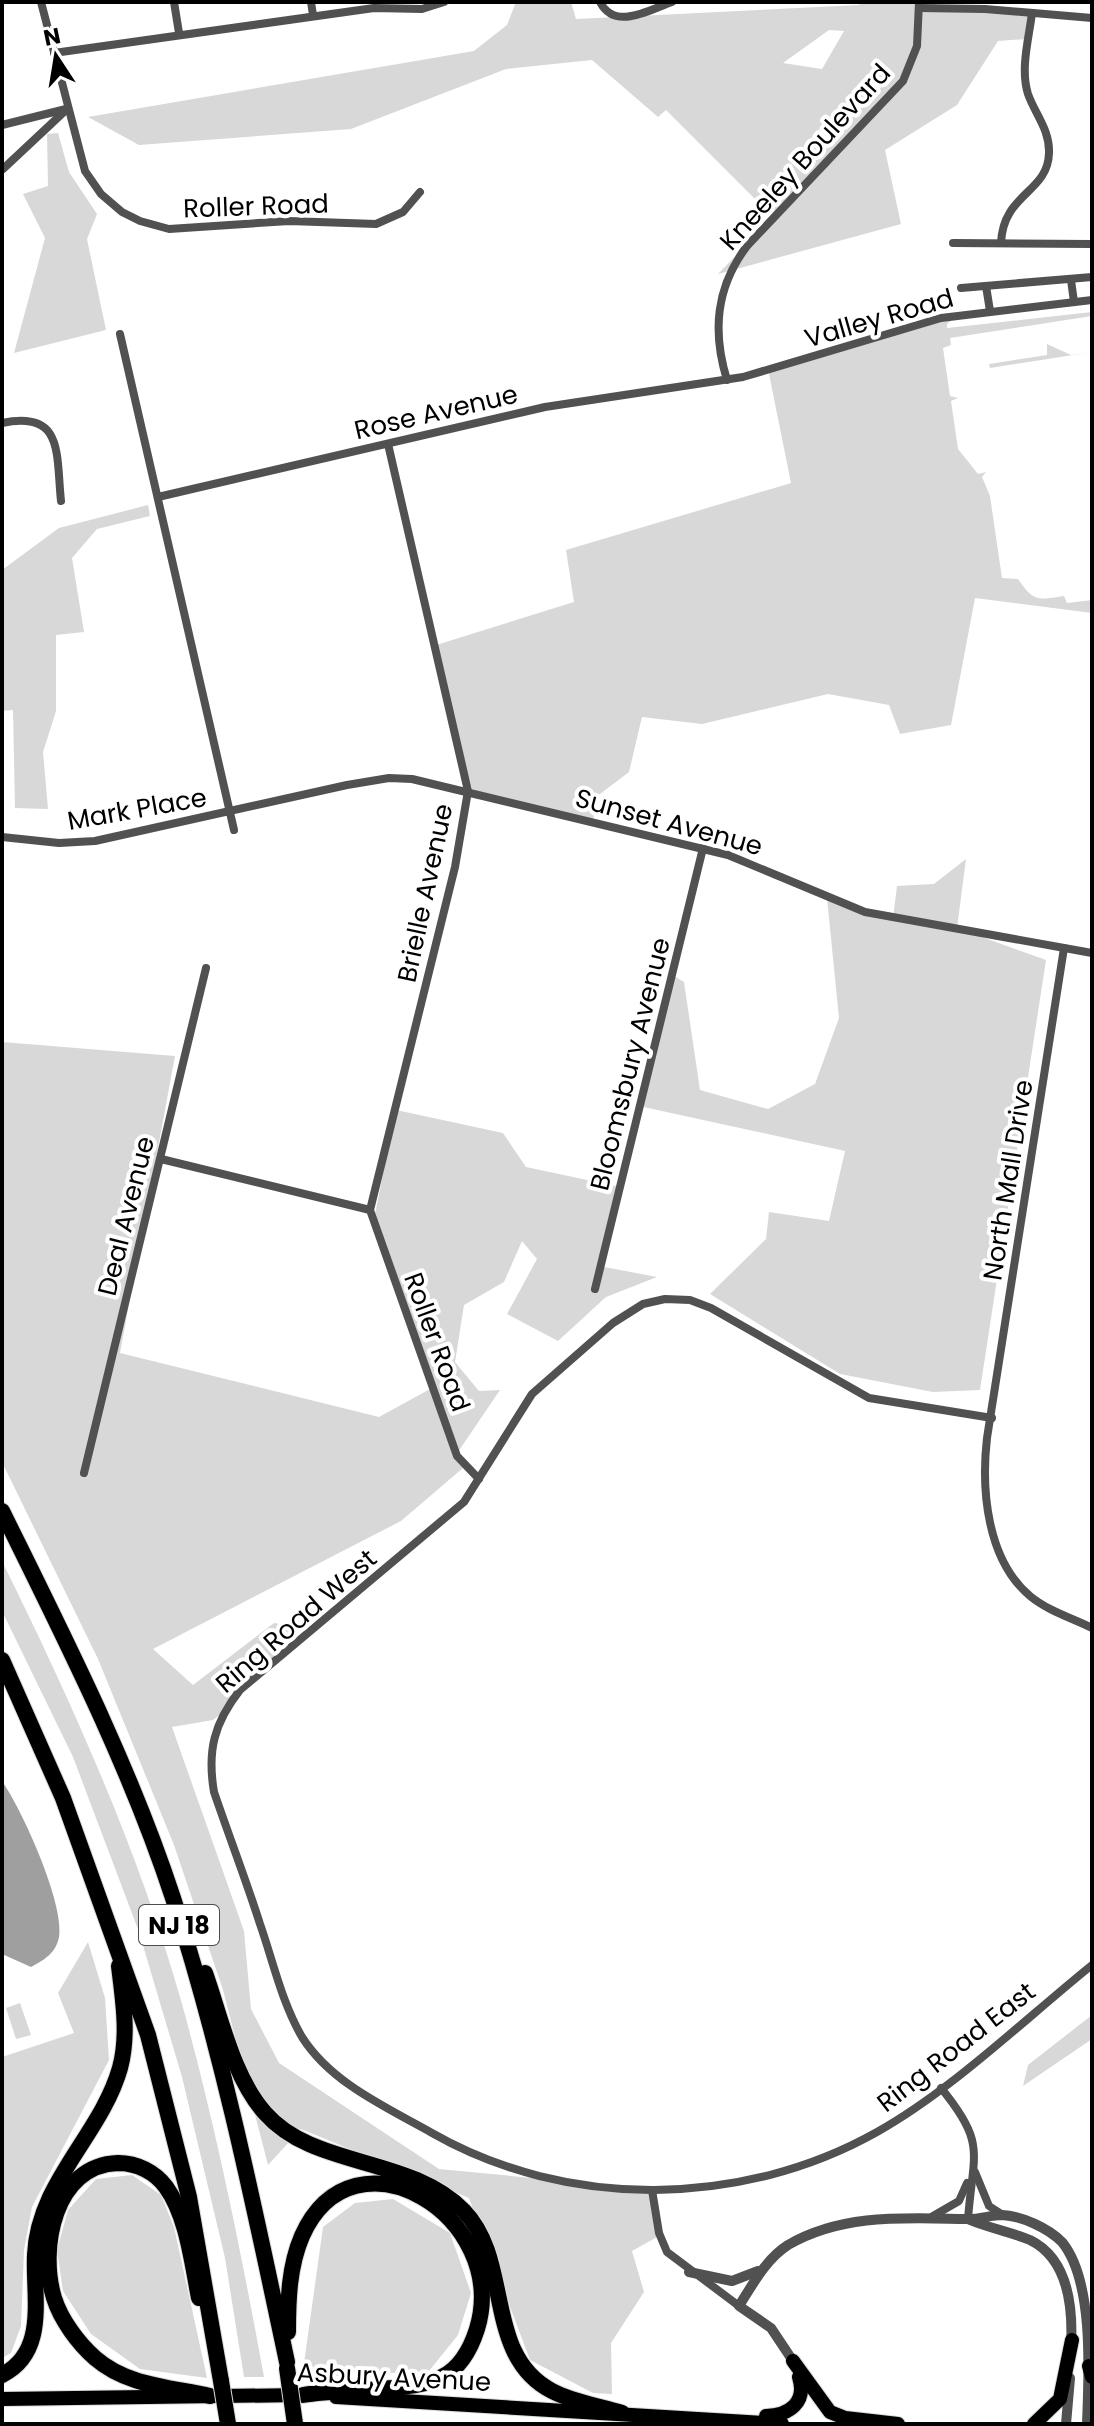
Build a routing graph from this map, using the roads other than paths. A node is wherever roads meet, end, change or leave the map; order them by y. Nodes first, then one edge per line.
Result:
1 (41, 2) edge
2 (174, 2) edge
3 (311, 2) edge
4 (444, 2) edge
5 (600, 2) edge
6 (672, 2) edge
7 (919, 5) edge
8 (1032, 13) junction
9 (313, 15) junction
10 (1092, 18) edge
11 (179, 33) junction
12 (54, 53) junction
13 (67, 109) junction
14 (2, 125) edge
15 (3, 169) edge
16 (420, 192) dead end
17 (953, 243) dead end
18 (1001, 243) junction
19 (1092, 244) edge
20 (1092, 277) edge
21 (1071, 280) junction
22 (986, 286) junction
23 (961, 288) dead end
24 (1092, 300) edge
25 (1074, 302) junction
26 (990, 311) junction
27 (120, 334) dead end
28 (727, 380) junction
29 (2, 423) edge
30 (388, 444) junction
31 (158, 497) junction
32 (61, 501) dead end
33 (468, 791) junction
34 (230, 812) junction
35 (234, 830) dead end
36 (2, 837) edge
37 (703, 848) junction
38 (1064, 948) junction
39 (1092, 953) edge
40 (206, 968) dead end
41 (161, 1159) junction
42 (370, 1210) junction
43 (595, 1289) dead end
44 (992, 1418) junction
45 (84, 1473) dead end
46 (479, 1479) junction
47 (2, 1511) edge
48 (1092, 1628) edge
49 (2, 1660) edge
50 (173, 1901) junction
51 (115, 1940) junction
52 (1092, 1965) edge
53 (941, 2088) junction
54 (974, 2167) junction
55 (652, 2190) junction
56 (1003, 2215) junction
57 (933, 2216) junction
58 (968, 2219) junction
59 (763, 2268) junction
60 (689, 2272) junction
61 (739, 2306) junction
62 (1072, 2340) junction
63 (793, 2361) junction
64 (287, 2365) junction
65 (1091, 2371) edge
66 (220, 2373) junction
67 (2, 2375) edge
68 (303, 2395) junction
69 (210, 2396) junction
70 (2, 2399) edge
71 (622, 2413) junction
72 (714, 2418) junction
73 (228, 2424) edge
74 (295, 2424) edge
75 (782, 2424) edge
76 (898, 2424) edge
77 (1034, 2424) edge
78 (1066, 2424) edge
79 (1087, 2424) edge

1 - 12 street, Roller Road
2 - 11 street
3 - 9 street
4 - 9 street
5 - 6 street
7 - 8 street
7 - 28 street, Kneeley Boulevard
8 - 10 street
8 - 18 street
9 - 11 street
11 - 12 street
12 - 13 street, Roller Road
13 - 14 street
13 - 15 street
13 - 16 street, Roller Road
17 - 18 street
18 - 19 street
20 - 21 street
21 - 22 street
21 - 25 street
22 - 23 street
22 - 26 street
24 - 25 street, Valley Road
25 - 26 street, Valley Road
26 - 28 street, Valley Road
27 - 31 street
28 - 30 street, Rose Avenue
29 - 32 street
30 - 31 street, Rose Avenue
30 - 33 street, Brielle Avenue
31 - 34 street
33 - 34 street, Sunset Avenue
33 - 37 street, Sunset Avenue
33 - 42 street, Brielle Avenue
34 - 35 street
34 - 36 street, Mark Place
37 - 38 street, Sunset Avenue
37 - 43 street, Bloomsbury Avenue
38 - 39 street, Sunset Avenue
38 - 44 street, North Mall Drive
40 - 41 street, Deal Avenue
41 - 42 street
41 - 45 street, Deal Avenue
42 - 46 street, Roller Road
44 - 46 street, Ring Road West
44 - 48 street
46 - 55 street, Ring Road West
47 - 50 highway, NJ 18
49 - 51 highway, NJ 18
50 - 64 highway, NJ 18
50 - 71 highway
51 - 66 highway, NJ 18
51 - 67 highway
52 - 53 street, Ring Road East
53 - 54 street
53 - 55 street, Ring Road East
54 - 56 street
54 - 57 street
54 - 58 street
55 - 60 street
56 - 58 street
56 - 65 street
57 - 58 street
57 - 59 street
58 - 62 street
59 - 60 street
59 - 61 street
60 - 61 street
61 - 63 street
62 - 77 main road
62 - 78 street
63 - 72 main road
63 - 76 main road
64 - 68 highway
64 - 74 highway, NJ 18, bridge
65 - 79 street
66 - 69 highway
66 - 73 highway, NJ 18, bridge
68 - 69 main road, Asbury Avenue
68 - 71 main road, Asbury Avenue
69 - 70 main road, Asbury Avenue
71 - 72 main road, Asbury Avenue
72 - 75 main road, Asbury Avenue

